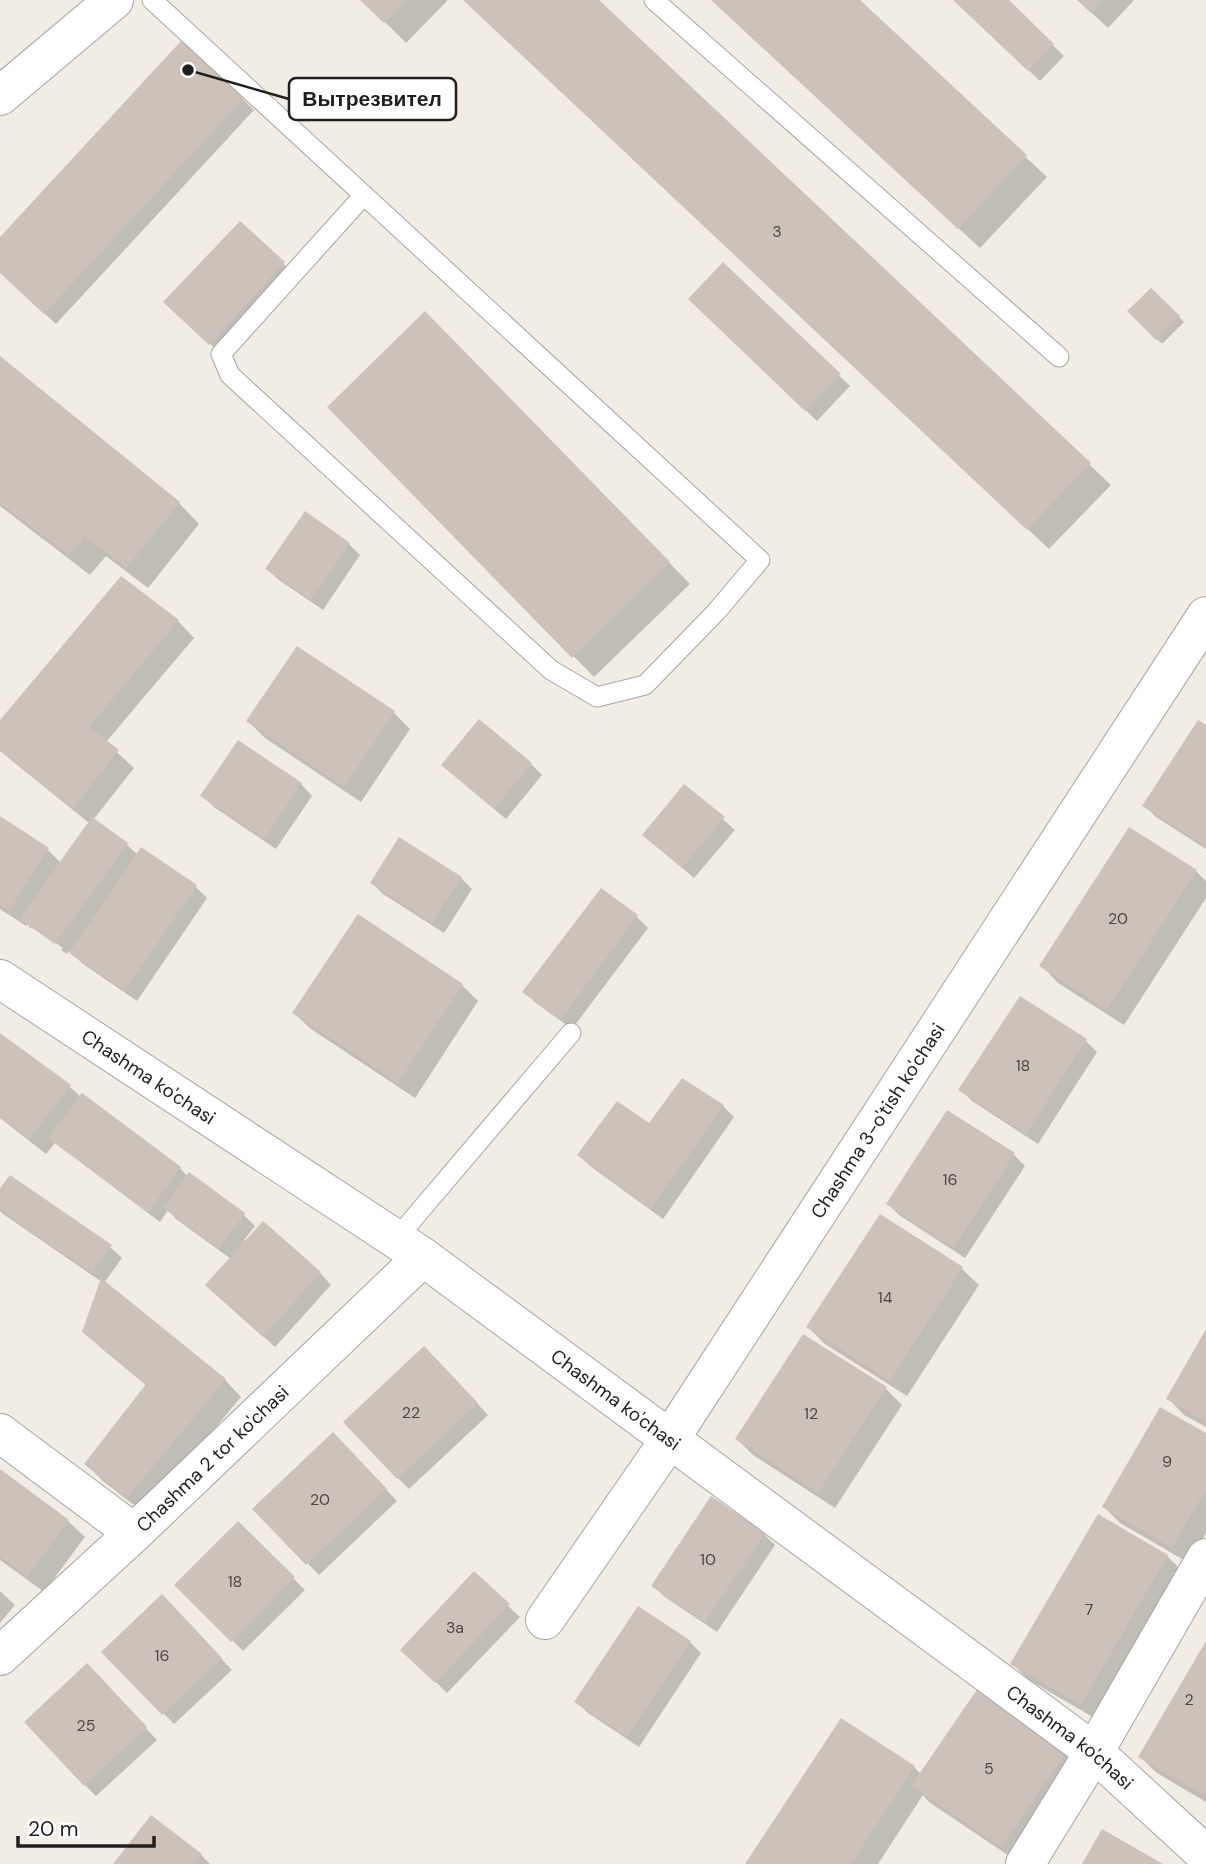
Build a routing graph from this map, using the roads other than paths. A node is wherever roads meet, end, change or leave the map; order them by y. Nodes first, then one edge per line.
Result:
1 (114, 0) edge
2 (152, 0) edge
3 (654, 0) edge
4 (0, 96) edge
5 (364, 195) junction
6 (1059, 357) dead end
7 (1206, 617) edge
8 (0, 979) edge
9 (571, 1033) dead end
10 (410, 1248) junction
11 (0, 1433) edge
12 (670, 1439) junction
13 (134, 1533) junction
14 (1206, 1558) edge
15 (545, 1620) dead end
16 (0, 1656) edge
17 (1094, 1752) junction
18 (1206, 1855) edge
19 (1026, 1864) edge

1 - 4 street
2 - 5 lane
3 - 6 lane
5 - 5 lane
7 - 12 street, Chashma 3-o'tish ko'chasi
8 - 10 street, Chashma ko'chasi
9 - 10 lane
10 - 12 street, Chashma ko'chasi
10 - 13 street, Chashma 2 tor ko'chasi
11 - 13 street
12 - 15 street, Chashma 3-o'tish ko'chasi
12 - 17 street, Chashma ko'chasi
13 - 16 street, Chashma 2 tor ko'chasi
14 - 17 street
17 - 18 street, Chashma ko'chasi
17 - 19 street

